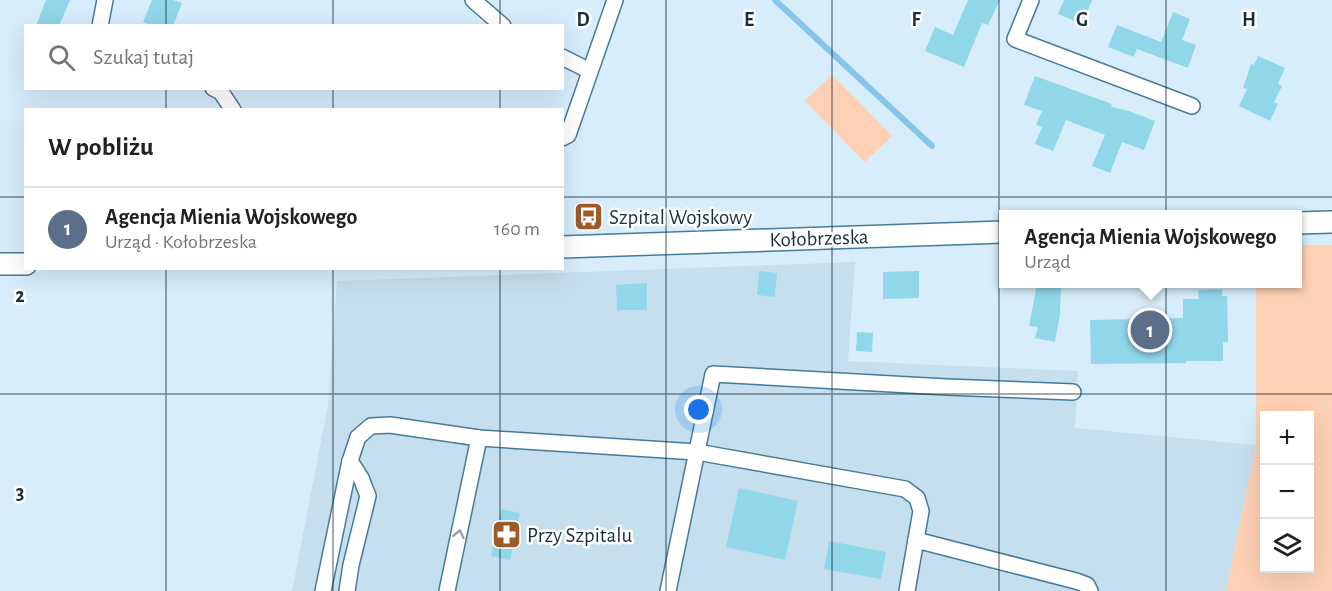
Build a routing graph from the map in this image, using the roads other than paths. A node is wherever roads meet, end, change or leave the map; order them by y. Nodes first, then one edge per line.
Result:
1 (105, 0) edge
2 (473, 0) edge
3 (615, 0) edge
4 (1030, 0) edge
5 (100, 24) edge
6 (501, 24) edge
7 (564, 58) edge
8 (590, 71) junction
9 (217, 90) edge
10 (1192, 106) dead end
11 (232, 108) edge
12 (564, 137) edge
13 (1332, 222) edge
14 (1302, 223) edge
15 (999, 232) edge
16 (564, 247) edge
17 (0, 264) edge
18 (24, 264) edge
19 (1073, 392) dead end
20 (479, 438) junction
21 (697, 452) junction
22 (350, 461) junction
23 (916, 540) junction
24 (323, 591) edge
25 (347, 591) edge
26 (447, 591) edge
27 (668, 591) edge
28 (907, 591) edge
29 (1090, 591) edge

1 - 5 street
2 - 6 street
3 - 8 street
4 - 10 street
7 - 8 street
8 - 12 street
9 - 11 street
13 - 14 main road
15 - 16 main road, Kołobrzeska
17 - 18 main road
19 - 21 street
20 - 21 street
20 - 22 street
26 -> 20 street
21 - 23 street
21 - 27 street
22 - 24 street
22 - 25 street
23 - 28 street
23 - 29 street

